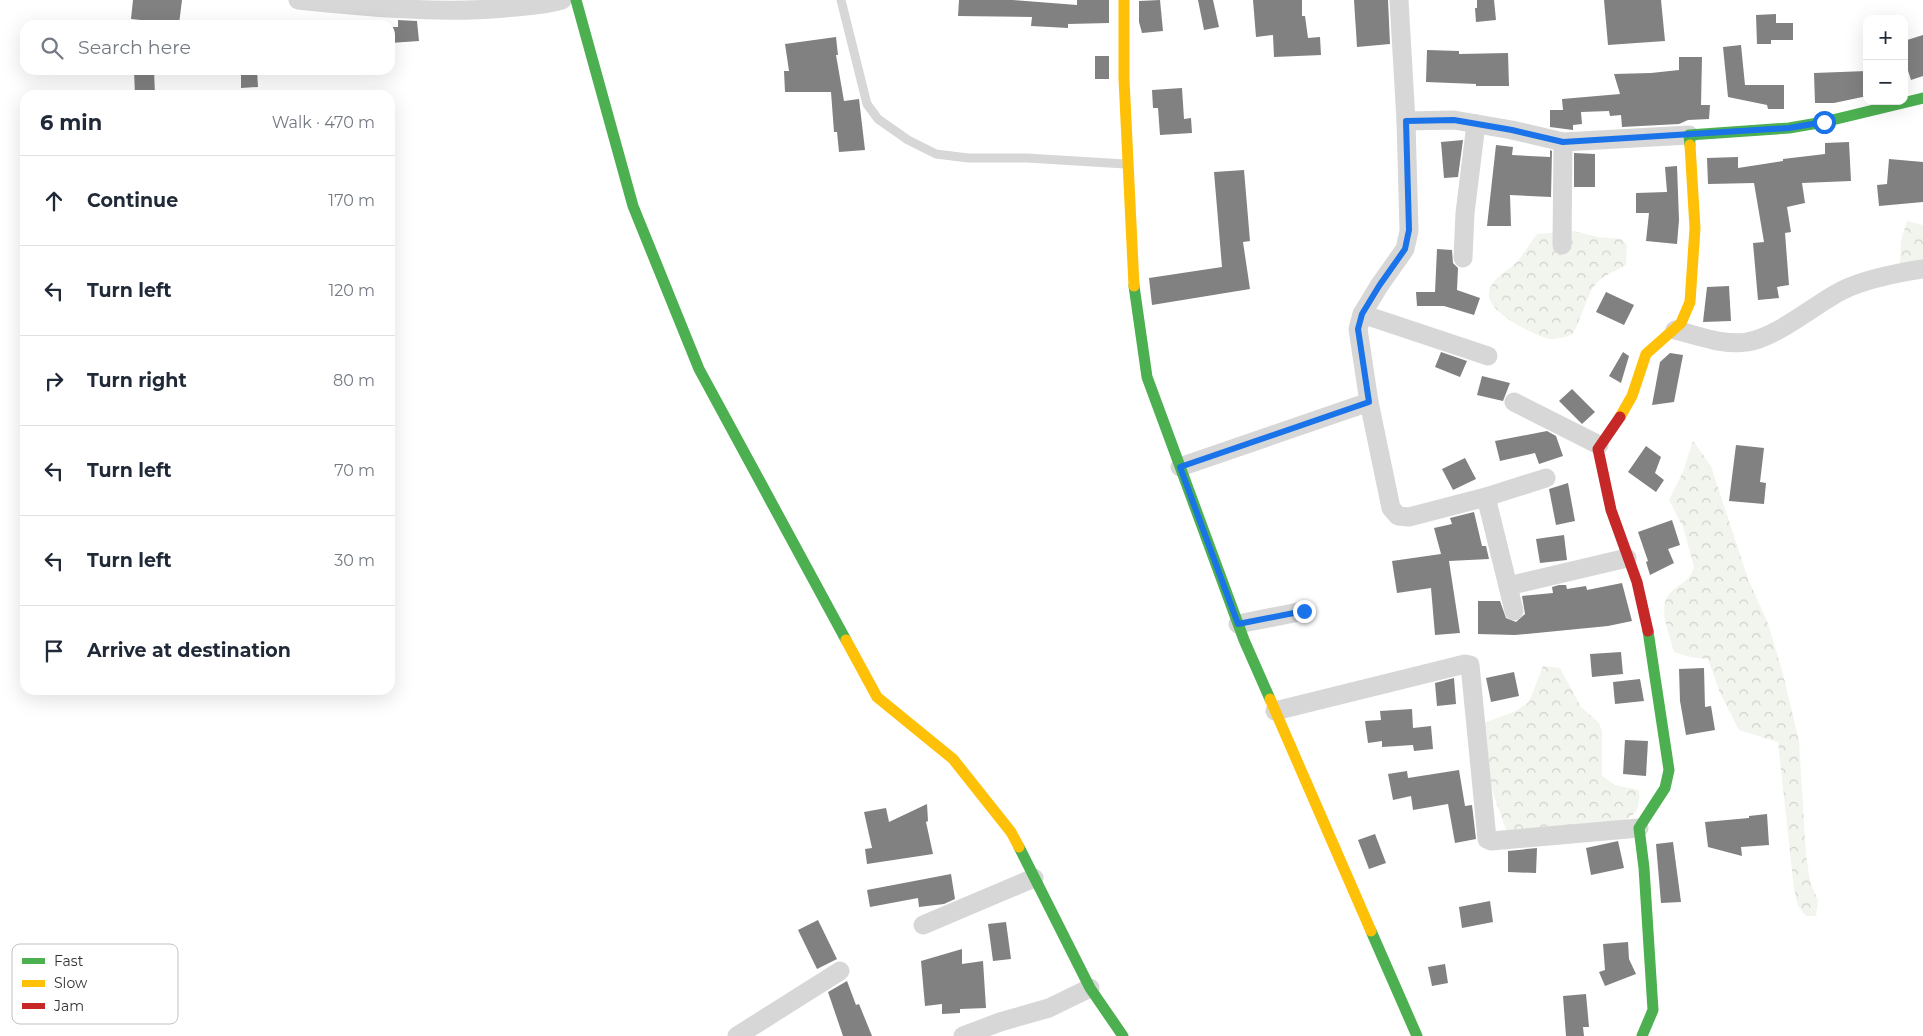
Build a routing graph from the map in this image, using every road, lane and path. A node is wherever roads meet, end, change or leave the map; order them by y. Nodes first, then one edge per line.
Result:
1 (298, 0) edge
2 (562, 0) edge
3 (576, 0) edge
4 (841, 0) edge
5 (1124, 0) edge
6 (1399, 0) edge
7 (477, 5) edge
8 (1923, 98) edge
9 (1406, 121) junction
10 (1476, 124) junction
11 (1689, 135) junction
12 (1563, 142) junction
13 (1128, 164) junction
14 (1562, 245) dead end
15 (1463, 258) dead end
16 (1923, 269) edge
17 (1362, 314) junction
18 (1675, 330) junction
19 (1488, 356) dead end
20 (1369, 402) junction
21 (1514, 402) dead end
22 (1599, 445) junction
23 (1180, 467) junction
24 (1546, 478) dead end
25 (1486, 497) junction
26 (1627, 558) junction
27 (1508, 586) junction
28 (1304, 611) dead end
29 (1514, 611) dead end
30 (1238, 624) junction
31 (1275, 711) junction
32 (1639, 828) junction
33 (1034, 878) junction
34 (923, 925) dead end
35 (840, 971) dead end
36 (1090, 988) junction
37 (975, 1034) edge
38 (737, 1036) edge
39 (1123, 1036) edge
40 (1417, 1036) edge
41 (1642, 1036) edge

1 - 7 street
2 - 7 street
3 - 33 street
4 - 13 lane
5 - 13 street
6 - 9 street
8 - 11 street
9 - 10 street
9 - 17 street
10 - 12 street
10 - 15 street
11 - 12 street
11 - 18 street
12 - 14 street
13 - 23 street
16 - 18 street
17 - 19 street
17 - 20 street
18 - 22 street
20 - 23 street
20 - 25 street
21 - 22 street
22 - 26 street
23 - 30 street
24 - 25 street
25 - 27 street
26 - 27 street
26 - 32 street
27 - 29 street
28 - 30 street
30 - 31 street
31 - 32 street
31 - 40 street
32 - 41 street
33 - 34 street
33 - 36 street
35 - 38 street
36 - 37 street
36 - 39 street

